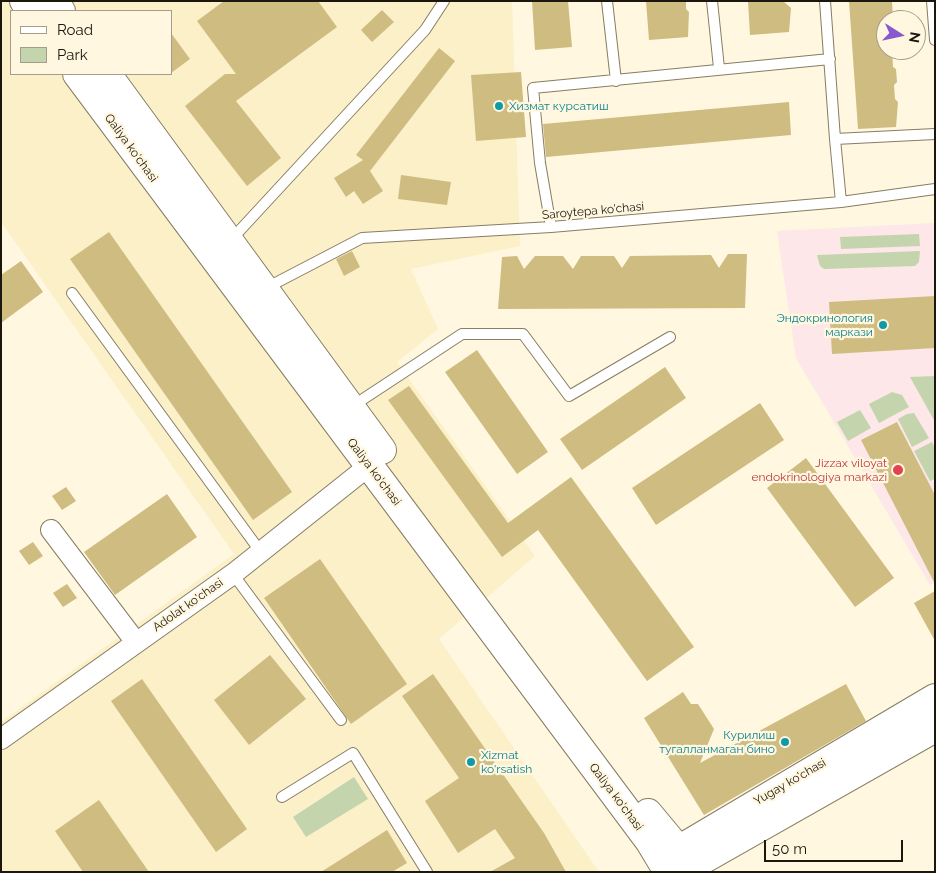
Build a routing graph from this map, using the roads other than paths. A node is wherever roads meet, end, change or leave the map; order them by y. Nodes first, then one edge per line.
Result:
1 (444, 1) edge
2 (607, 1) edge
3 (712, 1) edge
4 (825, 1) edge
5 (932, 1) edge
6 (935, 40) edge
7 (830, 59) junction
8 (719, 68) junction
9 (78, 75) edge
10 (108, 75) edge
11 (616, 81) junction
12 (935, 134) edge
13 (835, 139) junction
14 (935, 189) edge
15 (841, 202) junction
16 (551, 227) junction
17 (230, 242) junction
18 (72, 293) dead end
19 (253, 294) junction
20 (670, 337) dead end
21 (350, 408) junction
22 (370, 465) junction
23 (51, 530) dead end
24 (260, 551) junction
25 (233, 574) junction
26 (136, 642) junction
27 (935, 698) edge
28 (340, 720) dead end
29 (935, 728) edge
30 (1, 740) edge
31 (282, 797) dead end
32 (674, 866) edge
33 (428, 872) edge

1 - 17 lane
2 - 11 lane
3 - 8 lane
4 - 7 lane
5 - 6 lane
7 - 8 lane
7 - 13 lane
8 - 11 lane
9 - 19 main road, Qaliya ko'chasi
10 - 17 main road, Qaliya ko'chasi
11 - 16 lane
12 - 13 lane
13 - 15 lane
14 - 15 lane, Saroytepa ko'chasi
15 - 16 lane, Saroytepa ko'chasi
16 - 19 lane, Saroytepa ko'chasi
17 - 19 main road, Qaliya ko'chasi
18 - 24 lane
19 - 21 main road, Qaliya ko'chasi
19 - 22 main road, Qaliya ko'chasi
20 - 21 lane
21 - 32 main road, Qaliya ko'chasi
22 - 24 street, Adolat ko'chasi
22 - 32 main road, Qaliya ko'chasi
23 - 26 street
24 - 25 street, Adolat ko'chasi
25 - 26 street, Adolat ko'chasi
25 - 28 lane
26 - 30 street, Adolat ko'chasi
27 - 32 main road, Yugay ko'chasi
29 - 32 main road, Yugay ko'chasi
31 - 33 lane

